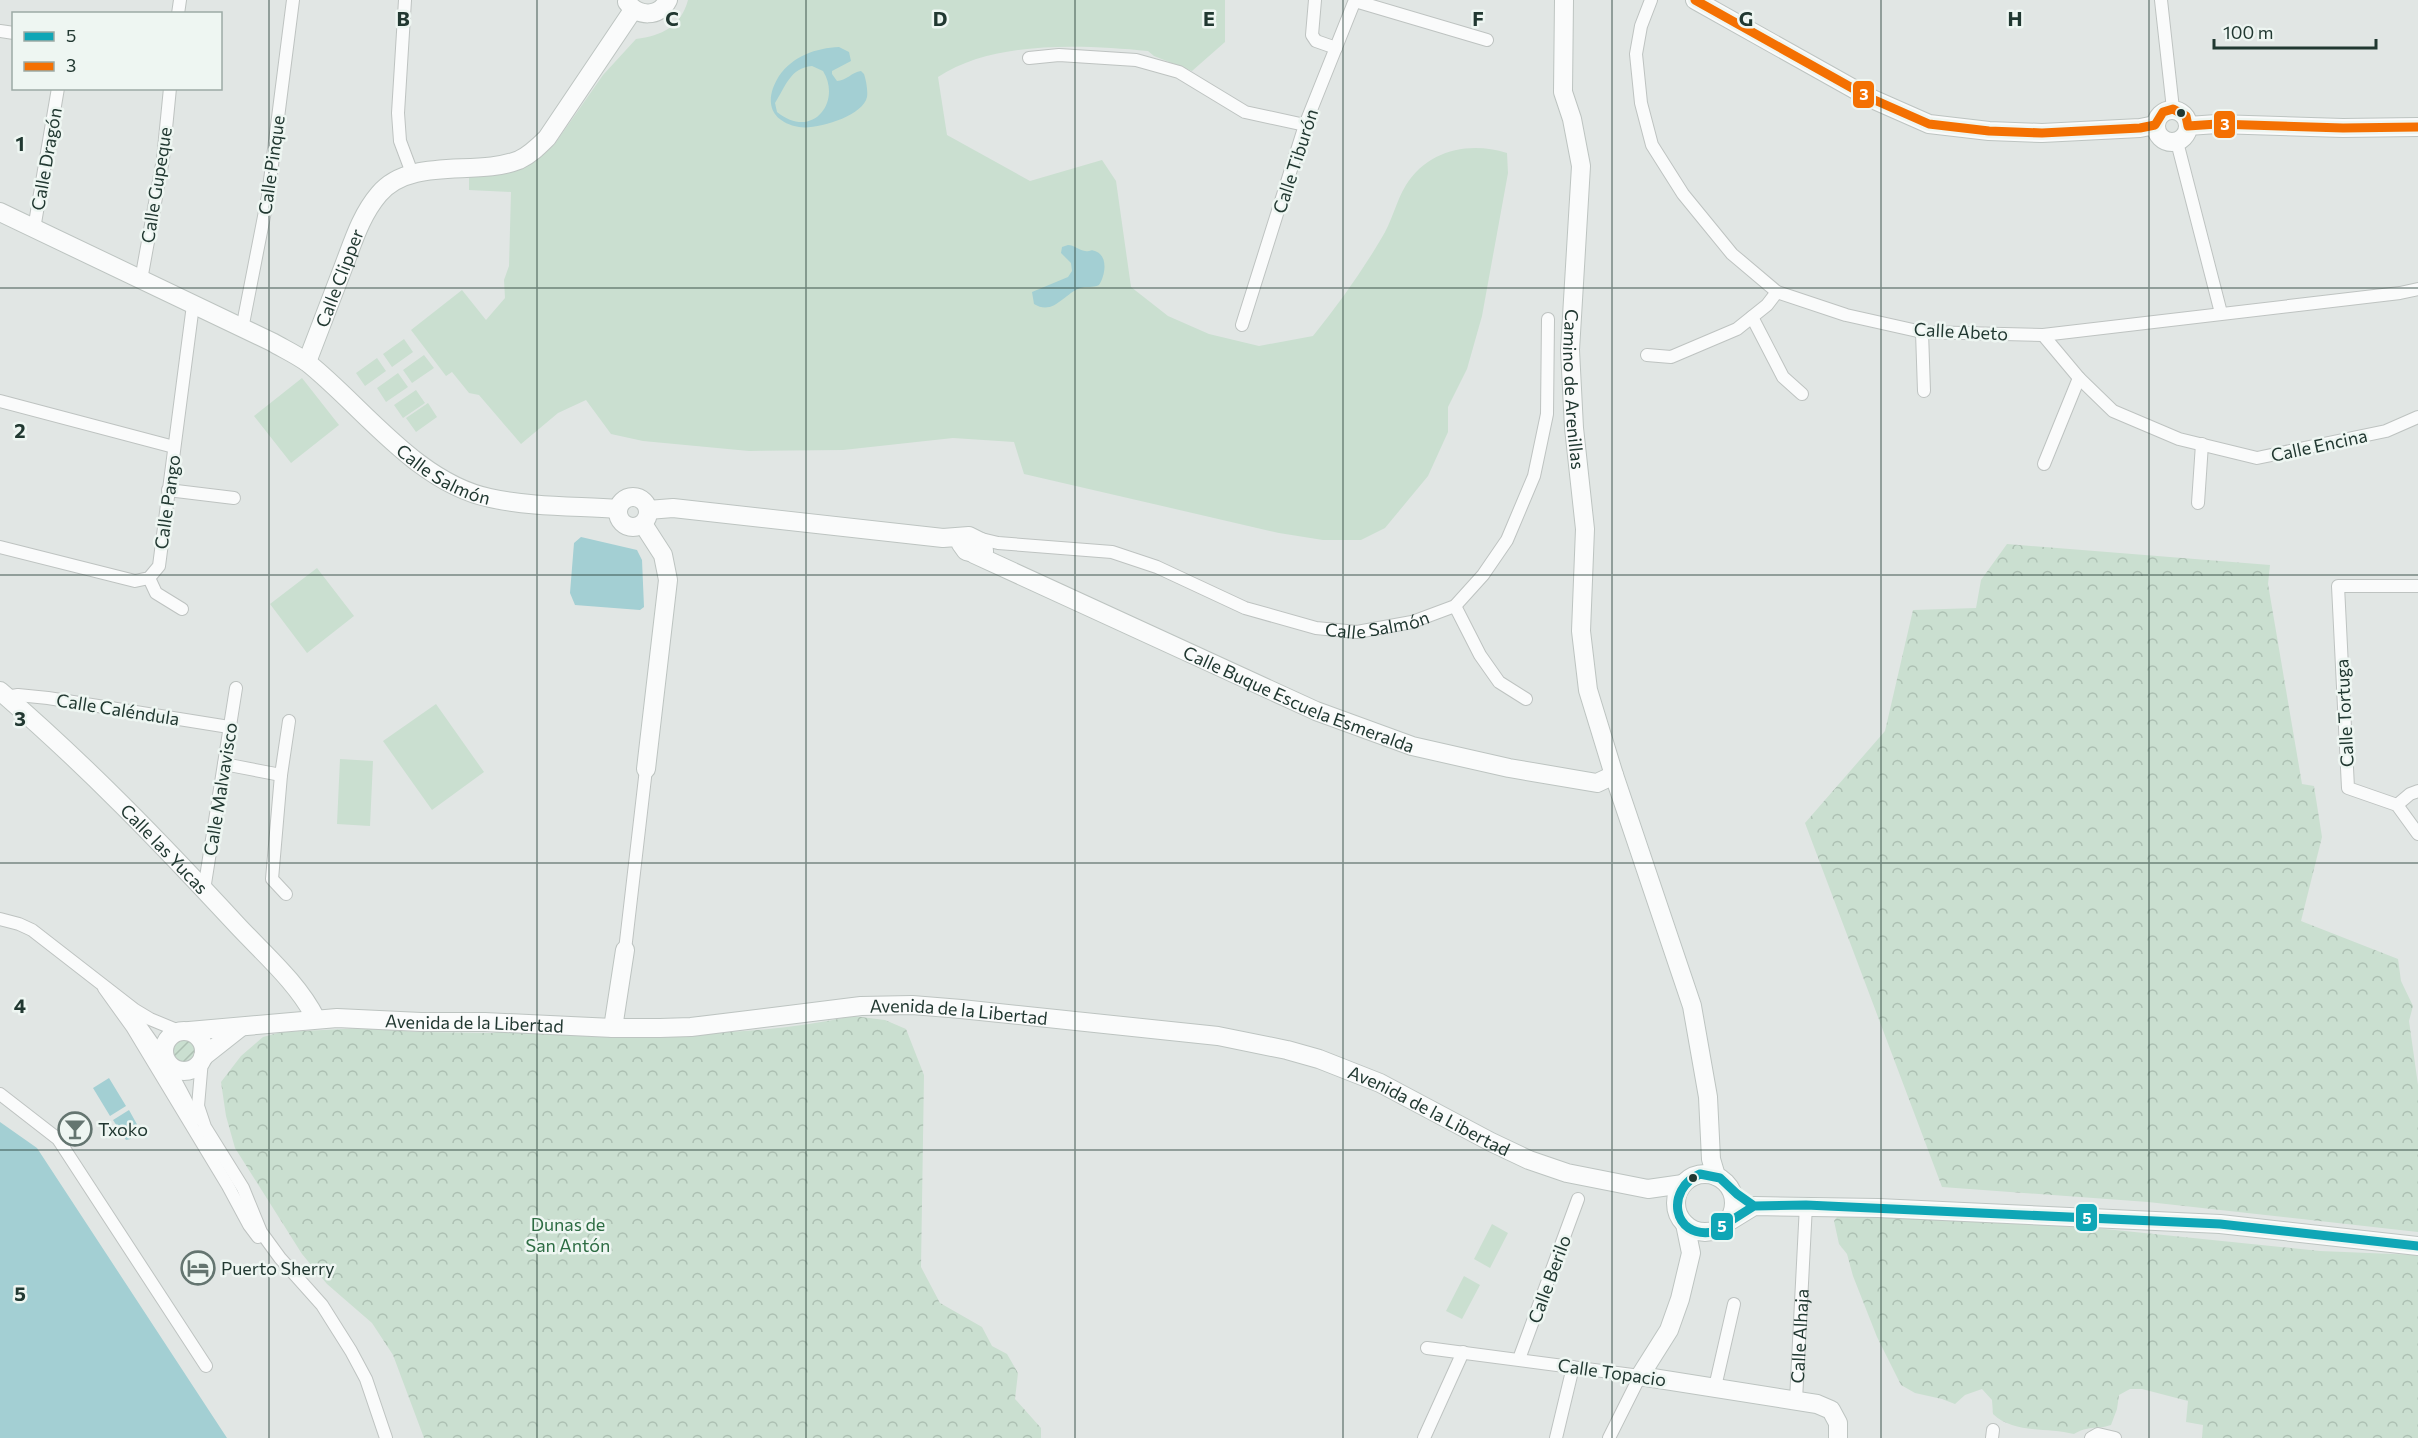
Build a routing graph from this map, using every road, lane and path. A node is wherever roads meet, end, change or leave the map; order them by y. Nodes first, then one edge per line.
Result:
1 (293, 0) edge
2 (405, 0) edge
3 (668, 0) edge
4 (1315, 0) edge
5 (1564, 0) edge
6 (1651, 0) edge
7 (1695, 0) edge
8 (2161, 0) edge
9 (1355, 1) edge
10 (630, 5) edge
11 (1487, 40) dead end
12 (1336, 48) junction
13 (1029, 58) dead end
14 (58, 90) edge
15 (170, 90) edge
16 (2173, 109) junction
17 (1305, 125) junction
18 (2155, 125) junction
19 (2188, 126) junction
20 (2418, 127) edge
21 (2177, 142) junction
22 (412, 173) junction
23 (0, 212) edge
24 (34, 229) junction
25 (141, 280) junction
26 (2418, 289) edge
27 (1777, 292) junction
28 (193, 305) junction
29 (2222, 313) junction
30 (1752, 317) junction
31 (1548, 319) dead end
32 (1242, 325) dead end
33 (242, 329) junction
34 (1922, 332) junction
35 (2043, 335) junction
36 (1647, 355) dead end
37 (306, 362) junction
38 (2079, 378) junction
39 (1924, 391) dead end
40 (1802, 394) dead end
41 (0, 402) edge
42 (2418, 417) edge
43 (2202, 444) junction
44 (174, 447) junction
45 (2044, 464) dead end
46 (168, 490) junction
47 (234, 498) dead end
48 (2198, 503) dead end
49 (646, 517) junction
50 (0, 547) edge
51 (980, 548) junction
52 (149, 578) junction
53 (2418, 586) edge
54 (1455, 606) junction
55 (182, 609) dead end
56 (236, 688) dead end
57 (3, 694) edge
58 (1526, 699) dead end
59 (289, 721) dead end
60 (229, 728) junction
61 (224, 764) junction
62 (646, 770) joint
63 (281, 775) junction
64 (1614, 775) junction
65 (2418, 791) edge
66 (2397, 805) junction
67 (2418, 834) edge
68 (204, 890) junction
69 (286, 894) dead end
70 (0, 919) edge
71 (625, 950) joint
72 (104, 988) junction
73 (115, 1003) junction
74 (316, 1019) junction
75 (241, 1027) junction
76 (613, 1028) junction
77 (184, 1031) junction
78 (202, 1058) junction
79 (166, 1060) junction
80 (0, 1094) edge
81 (202, 1146) junction
82 (1711, 1170) junction
83 (1683, 1184) junction
84 (1648, 1189) junction
85 (1732, 1191) junction
86 (1578, 1199) dead end
87 (1806, 1205) junction
88 (1754, 1206) junction
89 (1681, 1218) junction
90 (1721, 1227) junction
91 (2418, 1246) edge
92 (1691, 1253) junction
93 (280, 1258) junction
94 (1734, 1304) dead end
95 (1427, 1348) dead end
96 (1463, 1352) junction
97 (1519, 1359) junction
98 (206, 1366) dead end
99 (1573, 1367) junction
100 (1640, 1376) junction
101 (1715, 1387) junction
102 (1796, 1400) junction
103 (386, 1438) edge
104 (1424, 1438) edge
105 (1556, 1438) edge
106 (1609, 1438) edge
107 (1838, 1438) edge
108 (2091, 1438) edge
109 (2115, 1438) edge

1 - 33 street, Calle Pinque
2 - 22 street
3 - 10 street
4 - 12 street
5 - 64 street, Camino de Arenillas
6 - 27 street, Calle Abeto
7 - 18 street
8 - 16 street
9 - 11 street
9 - 12 street, Calle Tiburón
10 - 22 street, Calle Clipper
12 - 17 street, Calle Tiburón
13 - 17 street
14 - 24 street, Calle Dragón
15 - 25 street, Calle Gupeque
16 - 18 street
16 - 19 street
17 - 32 street, Calle Tiburón
18 - 21 street
19 - 20 street
19 - 21 street
21 - 29 street
22 - 37 street, Calle Clipper
23 - 24 street
24 - 25 street
25 - 28 street
26 - 29 street, Calle Abeto
27 - 30 street
27 - 34 street, Calle Abeto
28 - 33 street
28 - 44 street, Calle Pango
29 - 35 street, Calle Abeto
30 - 36 street
30 - 40 street
31 - 54 street, Calle Salmón
33 - 37 street
34 - 35 street, Calle Abeto
34 - 39 street
35 - 38 street, Calle Encina
37 - 49 street, Calle Salmón
38 - 43 street, Calle Encina
38 - 45 street
41 - 44 street
42 - 43 street, Calle Encina
43 - 48 street
44 - 46 street, Calle Pango
46 - 47 street
46 - 52 street, Calle Pango
49 - 51 street, Calle Buque Escuela Esmeralda
49 - 62 street
50 - 52 street
51 - 54 street, Calle Salmón
51 - 64 street, Calle Buque Escuela Esmeralda
52 - 55 street
53 - 66 street, Calle Tortuga
54 - 58 street
56 - 60 street, Calle Malvavisco
57 - 60 street, Calle Caléndula
57 - 68 street, Calle las Yucas
59 - 63 street
60 - 61 street, Calle Malvavisco
61 - 63 street
61 - 68 street, Calle Malvavisco
62 - 71 street
63 - 69 street
64 - 82 street, Camino de Arenillas
65 - 66 street
66 - 67 street
68 - 74 street, Calle las Yucas
70 - 72 street
71 - 76 street
72 - 73 street
72 - 77 street
73 - 79 street
73 - 81 street
74 - 75 street, Avenida de la Libertad
74 - 76 street, Avenida de la Libertad
75 - 77 street, Avenida de la Libertad
75 - 78 street
76 - 84 street, Avenida de la Libertad
77 - 78 street
77 - 79 street
78 - 79 street
78 - 93 street
79 - 81 street
80 - 98 street
81 - 93 street
82 - 83 street
82 - 85 street
83 - 84 street, Avenida de la Libertad
83 - 89 street
84 - 89 street, Avenida de la Libertad
85 - 88 street
85 - 90 street
86 - 97 street, Calle Berilo
87 - 88 street
87 - 91 street
87 - 102 street, Calle Alhaja
88 - 90 street
89 - 90 street
89 - 92 street
90 - 92 street
92 - 100 street
93 - 103 street
94 - 101 street
95 - 96 street, Calle Topacio
96 - 97 street, Calle Topacio
96 - 104 street
97 - 99 street, Calle Topacio
99 - 100 street, Calle Topacio
99 - 105 street
100 - 101 street, Calle Topacio
100 - 106 street
101 - 102 street, Calle Topacio
102 - 107 street, Calle Alhaja
108 - 109 street

